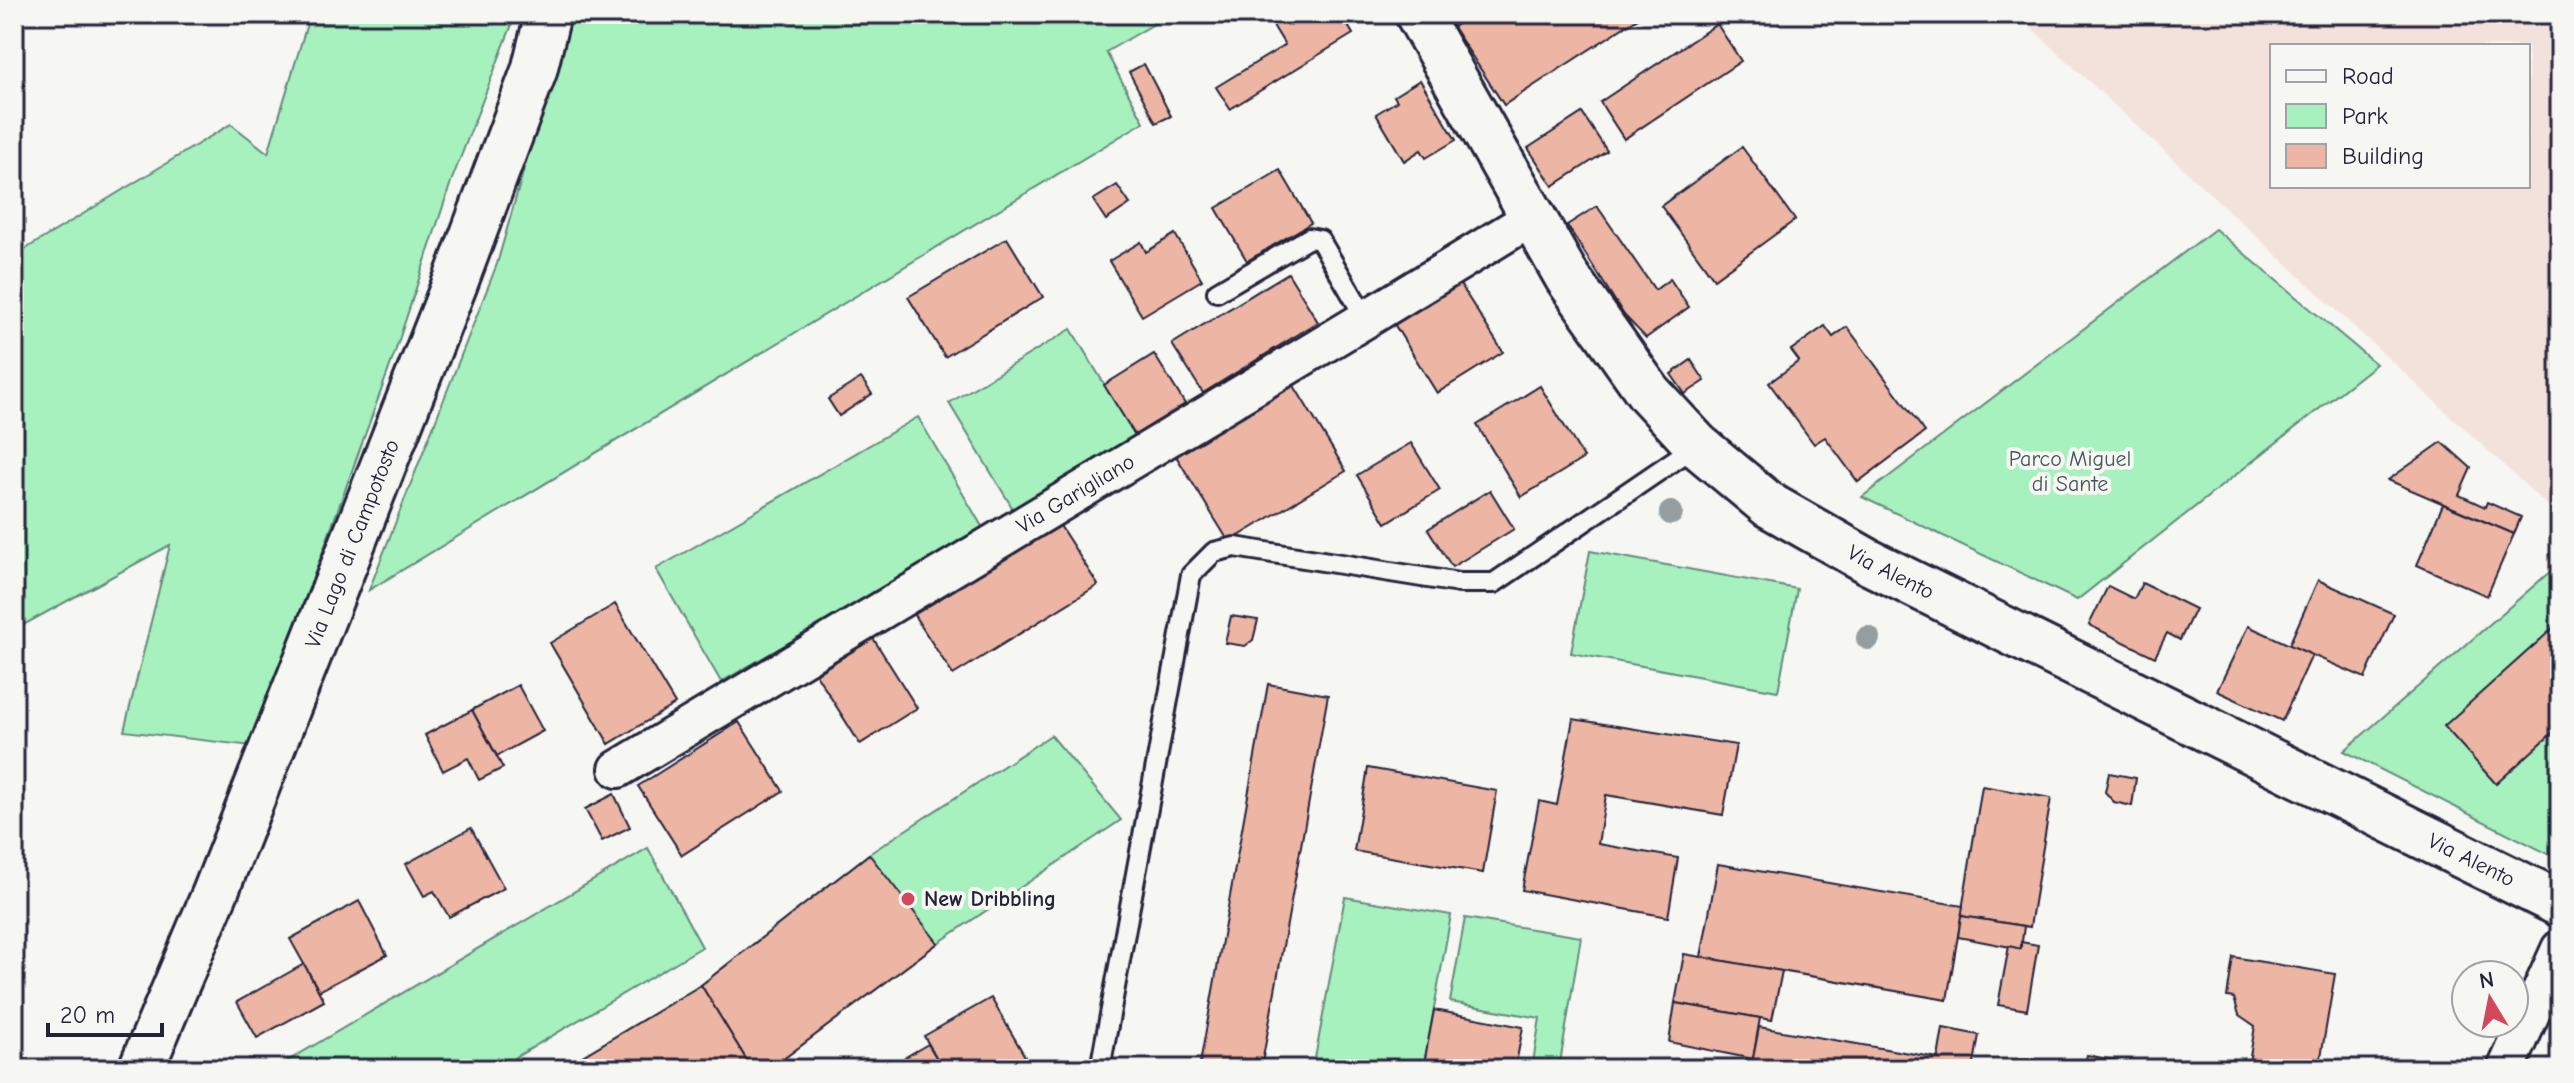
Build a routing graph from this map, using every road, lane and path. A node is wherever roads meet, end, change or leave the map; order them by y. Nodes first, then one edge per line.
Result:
1 (548, 14) edge
2 (1418, 14) edge
3 (1533, 217) junction
4 (1217, 292) dead end
5 (1366, 319) junction
6 (1697, 445) junction
7 (618, 769) dead end
8 (2560, 904) edge
9 (2560, 949) edge
10 (141, 1069) edge
11 (1100, 1069) edge
12 (2506, 1069) edge

1 - 10 street, Via Lago di Campotosto
2 - 3 street, Via Alento
3 - 5 street, Via Garigliano
3 - 6 street, Via Alento
4 - 5 lane
5 - 7 street, Via Garigliano
6 - 8 street, Via Alento
6 - 11 lane
9 - 12 street

